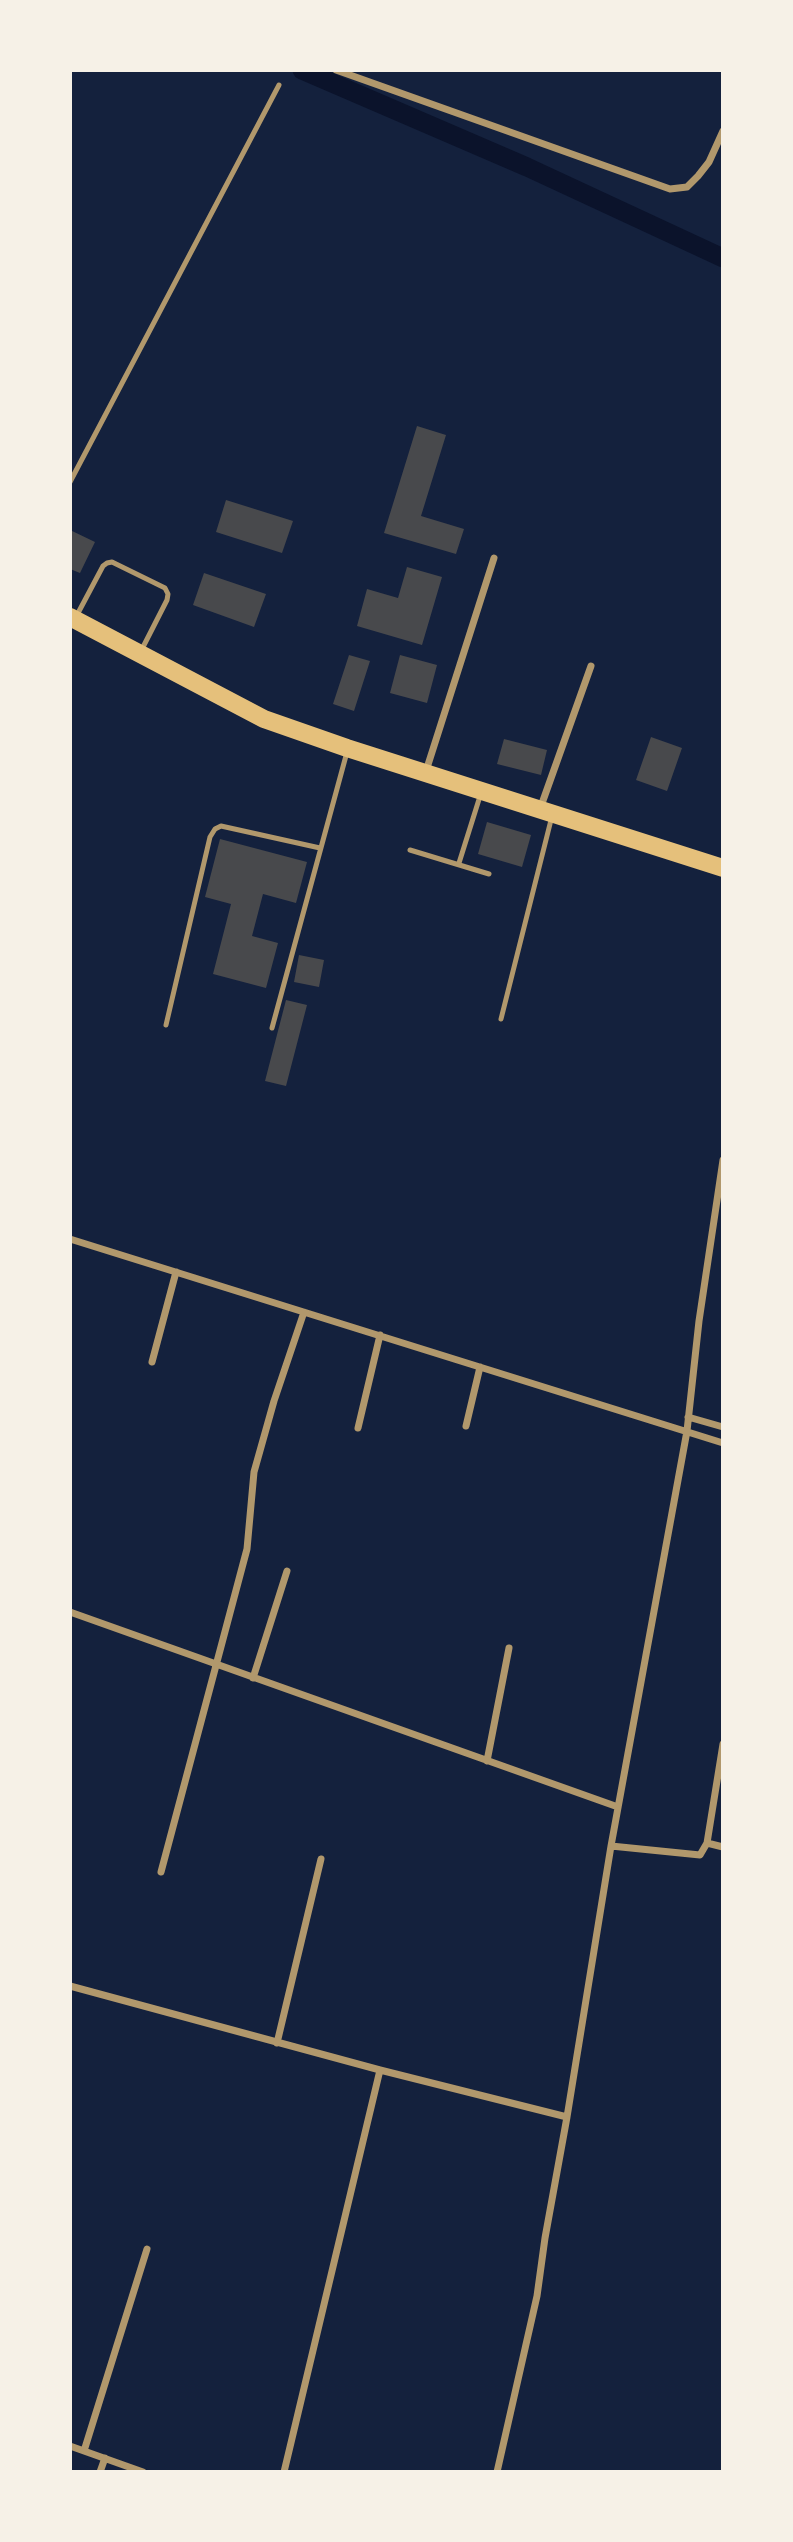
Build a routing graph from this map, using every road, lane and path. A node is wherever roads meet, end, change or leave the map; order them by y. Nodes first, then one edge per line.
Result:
1 (336, 70) edge
2 (279, 85) dead end
3 (723, 131) edge
4 (719, 150) edge
5 (70, 482) edge
6 (494, 558) dead end
7 (72, 618) edge
8 (139, 654) junction
9 (591, 666) dead end
10 (347, 748) junction
11 (425, 772) junction
12 (482, 790) junction
13 (546, 811) junction
14 (320, 848) junction
15 (410, 850) dead end
16 (459, 863) junction
17 (723, 868) edge
18 (489, 874) dead end
19 (501, 1019) dead end
20 (166, 1025) dead end
21 (272, 1028) dead end
22 (723, 1160) edge
23 (70, 1239) edge
24 (176, 1272) junction
25 (304, 1312) junction
26 (380, 1335) junction
27 (152, 1362) dead end
28 (480, 1367) junction
29 (688, 1417) junction
30 (466, 1426) dead end
31 (723, 1427) edge
32 (358, 1429) dead end
33 (687, 1432) junction
34 (723, 1443) edge
35 (286, 1571) dead end
36 (70, 1612) edge
37 (509, 1648) dead end
38 (215, 1664) junction
39 (253, 1678) junction
40 (723, 1744) edge
41 (487, 1761) junction
42 (618, 1807) junction
43 (707, 1843) junction
44 (611, 1846) junction
45 (723, 1847) edge
46 (321, 1859) dead end
47 (160, 1872) dead end
48 (70, 1986) edge
49 (276, 2043) junction
50 (380, 2070) junction
51 (567, 2117) junction
52 (147, 2249) dead end
53 (70, 2446) edge
54 (84, 2451) junction
55 (105, 2458) junction
56 (100, 2472) edge
57 (143, 2472) edge
58 (284, 2472) edge
59 (497, 2472) edge

1 - 4 street
2 - 5 lane
3 - 4 street
6 - 11 street
7 - 8 main road
7 - 8 lane
8 - 10 main road
9 - 13 street
10 - 11 main road
10 - 14 lane
11 - 12 main road
12 - 13 main road
12 - 16 lane
13 - 17 main road
13 - 19 lane
14 - 20 lane
14 - 21 lane
15 - 16 lane
16 - 18 lane
22 - 29 street
23 - 24 street
24 - 25 street
24 - 27 street
25 - 26 street
25 - 38 street
26 - 28 street
26 - 32 street
28 - 30 street
28 - 33 street
29 - 31 street
29 - 33 street
33 - 34 street
33 - 42 street
35 - 39 street
36 - 38 street
37 - 41 street
38 - 39 street
38 - 47 street
39 - 41 street
40 - 43 street
41 - 42 street
42 - 44 street
43 - 44 street
43 - 45 street
44 - 51 street
46 - 49 street
48 - 49 street
49 - 50 street
50 - 51 street
50 - 58 street
51 - 59 street
52 - 54 street
53 - 54 street
54 - 55 street
55 - 56 street
55 - 57 street

